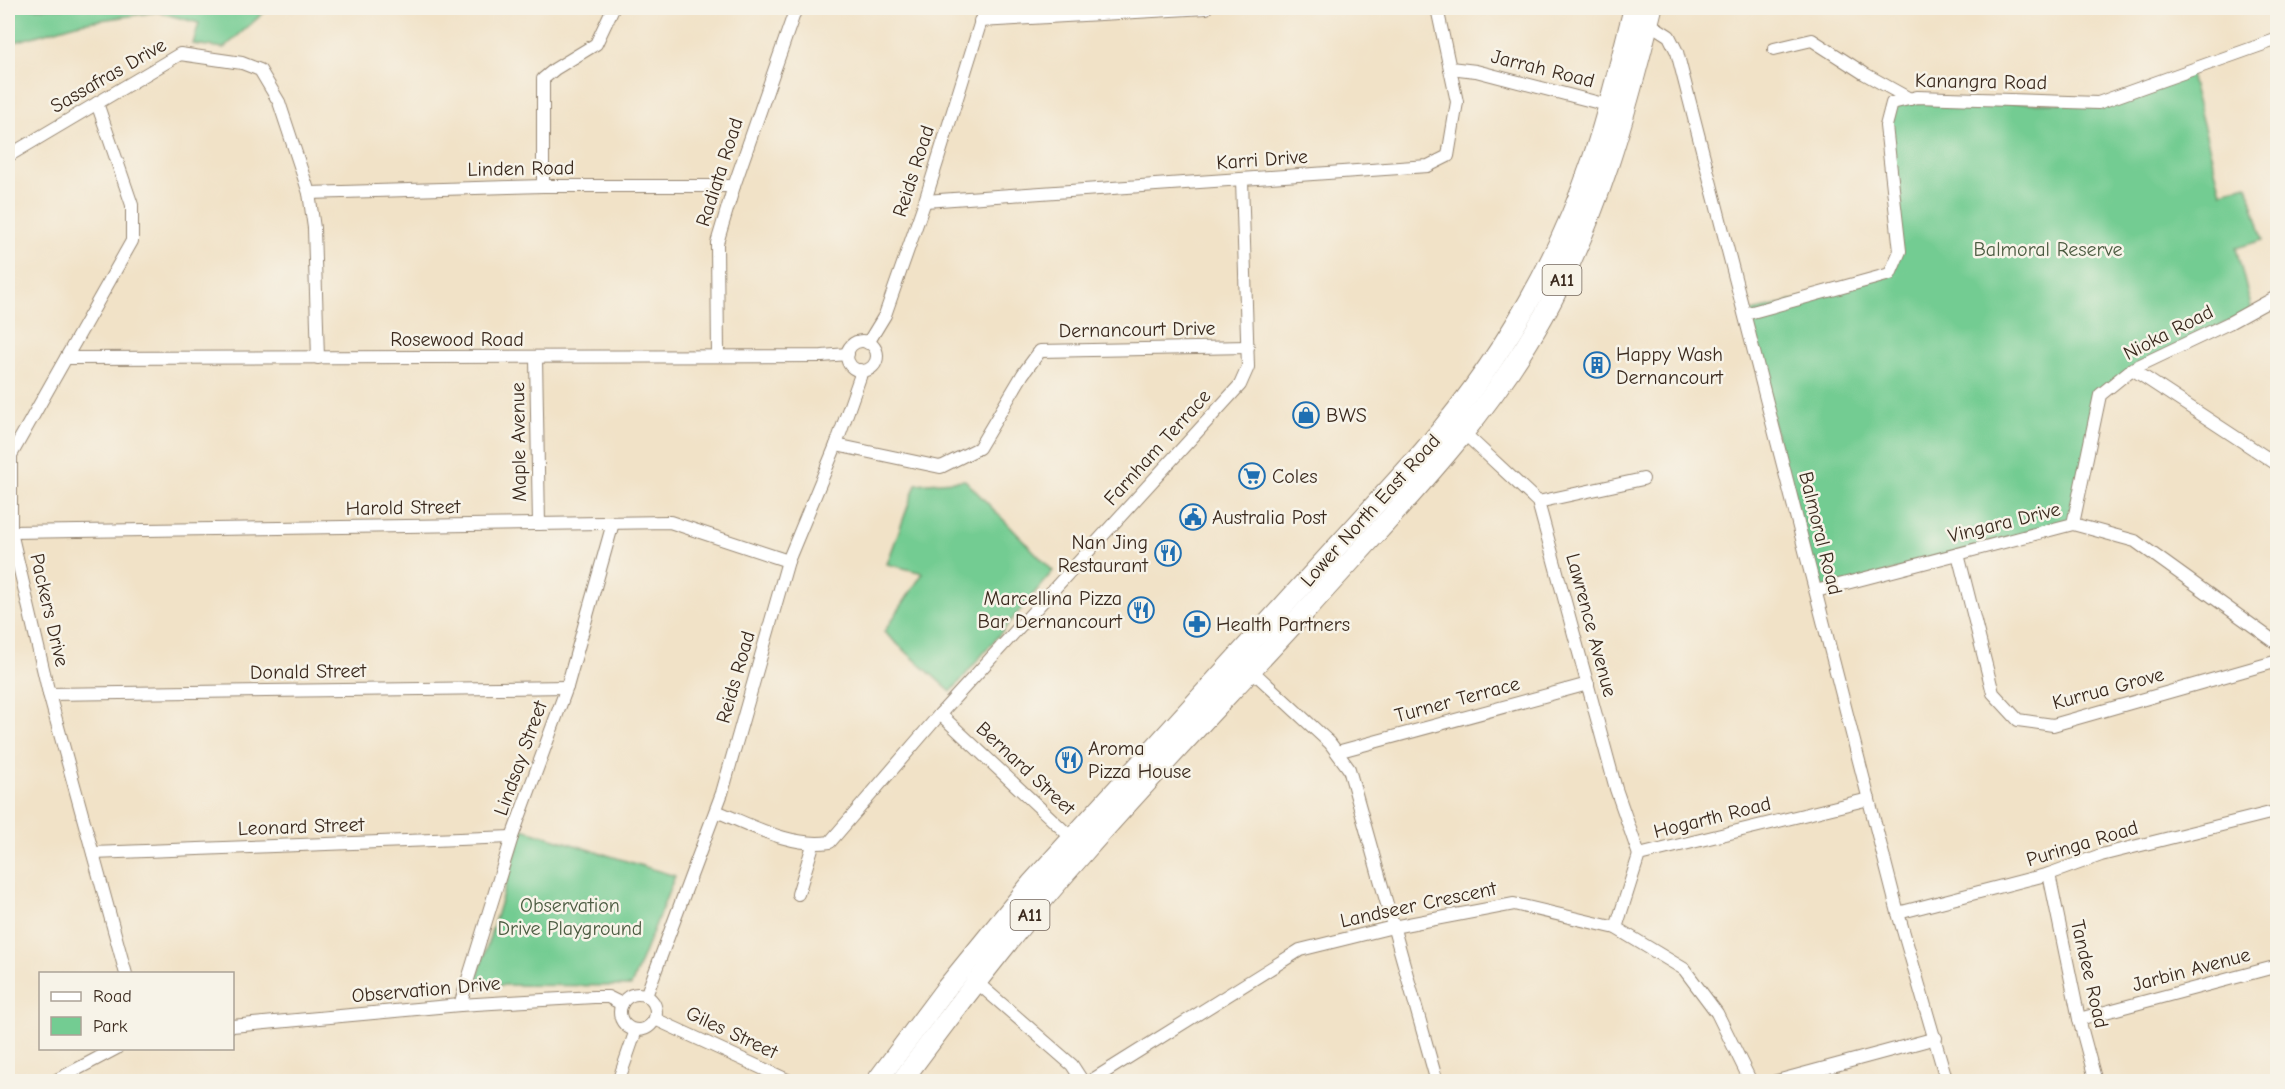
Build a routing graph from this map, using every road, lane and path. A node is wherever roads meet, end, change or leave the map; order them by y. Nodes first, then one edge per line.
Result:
1 (613, 8) edge
2 (796, 8) edge
3 (985, 8) edge
4 (1206, 8) edge
5 (1437, 8) edge
6 (1641, 13) edge
7 (981, 21) junction
8 (2277, 39) edge
9 (1774, 49) dead end
10 (1450, 68) junction
11 (1910, 99) junction
12 (97, 103) junction
13 (1617, 107) junction
14 (8, 156) edge
15 (1242, 180) junction
16 (543, 186) junction
17 (734, 186) junction
18 (309, 193) junction
19 (926, 201) junction
20 (2277, 296) edge
21 (1745, 314) junction
22 (868, 343) junction
23 (1248, 347) junction
24 (848, 354) junction
25 (718, 356) junction
26 (66, 358) junction
27 (318, 358) junction
28 (536, 358) junction
29 (2132, 369) junction
30 (860, 370) junction
31 (1464, 433) junction
32 (836, 445) junction
33 (2277, 465) edge
34 (1643, 479) dead end
35 (1539, 502) junction
36 (613, 523) junction
37 (539, 524) junction
38 (2073, 524) junction
39 (11, 532) junction
40 (1958, 554) junction
41 (788, 561) junction
42 (1816, 591) junction
43 (2277, 644) edge
44 (1237, 656) junction
45 (2277, 661) edge
46 (1252, 670) junction
47 (1588, 684) junction
48 (567, 687) junction
49 (49, 694) junction
50 (940, 714) junction
51 (1337, 752) junction
52 (1869, 799) junction
53 (716, 811) junction
54 (2277, 811) edge
55 (512, 837) junction
56 (1079, 844) junction
57 (813, 845) junction
58 (93, 853) junction
59 (1639, 855) junction
60 (2049, 874) junction
61 (798, 894) dead end
62 (1898, 913) junction
63 (1393, 927) junction
64 (1616, 928) junction
65 (2277, 966) edge
66 (962, 969) junction
67 (125, 972) edge
68 (977, 982) junction
69 (646, 996) junction
70 (622, 1004) junction
71 (460, 1005) junction
72 (655, 1019) junction
73 (2079, 1019) junction
74 (234, 1026) edge
75 (636, 1030) junction
76 (1936, 1038) junction
77 (113, 1050) edge
78 (53, 1082) edge
79 (618, 1082) edge
80 (792, 1082) edge
81 (876, 1082) edge
82 (901, 1082) edge
83 (1083, 1082) edge
84 (1089, 1082) edge
85 (1437, 1082) edge
86 (1751, 1082) edge
87 (1773, 1082) edge
88 (1947, 1082) edge
89 (2096, 1082) edge

1 - 16 street
2 - 17 street, Radiata Road
3 - 7 street, Reids Road
4 - 7 street
5 - 10 street, Karri Drive
6 - 13 main road, Lower North East Road / A11
6 - 21 street, Balmoral Road
7 - 19 street, Reids Road
8 - 11 street, Kanangra Road
9 - 11 street
10 - 13 street, Jarrah Road
10 - 15 street, Karri Drive
11 - 21 street, Kanangra Road
12 - 14 street, Sassafras Drive
12 - 18 street, Sassafras Drive
12 - 26 street, Packers Drive
13 - 31 main road, Lower North East Road / A11
13 - 44 main road, Lower North East Road / A11
15 - 19 street, Karri Drive
15 - 23 street, Farnham Terrace
16 - 17 street, Linden Road
16 - 18 street, Linden Road
17 - 25 street, Radiata Road
18 - 27 street, Sassafras Drive
19 - 22 street, Reids Road
20 - 29 street, Nioka Road
21 - 42 street, Balmoral Road
22 - 24 street
22 - 30 street
23 - 32 street, Dernancourt Drive
23 - 50 street, Farnham Terrace
24 - 25 street, Rosewood Road
24 - 30 street
25 - 28 street, Rosewood Road
26 - 27 street, Rosewood Road
26 - 39 street, Packers Drive
27 - 28 street, Rosewood Road
28 - 37 street, Maple Avenue
29 - 33 street
29 - 38 street, Nioka Road
30 - 32 street, Reids Road
31 - 35 street
31 - 46 main road, Lower North East Road / A11
32 - 41 street, Reids Road
34 - 35 street
35 - 47 street, Lawrence Avenue
36 - 37 street, Harold Street
36 - 41 street, Harold Street
36 - 48 street, Lindsay Street
37 - 39 street, Harold Street
38 - 40 street, Vingara Drive
38 - 43 street, Vingara Drive
39 - 49 street, Packers Drive
40 - 42 street, Vingara Drive
40 - 45 street, Kurrua Grove
41 - 53 street, Reids Road
42 - 52 street, Balmoral Road
44 - 46 street
44 - 56 main road, Lower North East Road / A11
46 - 51 street
46 - 56 main road, Lower North East Road / A11
47 - 51 street, Turner Terrace
47 - 59 street, Lawrence Avenue
48 - 49 street, Donald Street
48 - 55 street, Lindsay Street
49 - 58 street, Packers Drive
50 - 56 street, Bernard Street
50 - 57 street, Farnham Terrace
51 - 63 street
52 - 59 street, Hogarth Road
52 - 62 street, Balmoral Road
53 - 57 street
53 - 69 street, Reids Road
54 - 60 street, Puringa Road
55 - 58 street, Leonard Street
55 - 71 street, Lindsay Street
56 - 66 main road, Lower North East Road / A11
56 - 68 main road, Lower North East Road / A11
57 - 61 street
58 - 67 street, Packers Drive
59 - 64 street, Hogarth Road
60 - 62 street, Puringa Road
60 - 73 street, Tandee Road
62 - 76 street, Balmoral Road
63 - 64 street, Landseer Crescent
63 - 84 street, Landseer Crescent
63 - 85 street
64 - 86 street, Landseer Crescent
65 - 73 street, Jarbin Avenue
66 - 68 street
66 - 81 main road, Lower North East Road / A11
68 - 82 main road, Lower North East Road / A11
68 - 83 street
69 - 70 street
69 - 72 street
70 - 71 street, Observation Drive
70 - 75 street
71 - 74 street, Observation Drive
72 - 75 street
72 - 80 street, Giles Street
73 - 89 street, Tandee Road
75 - 79 street
76 - 87 street
76 - 88 street, Balmoral Road
77 - 78 street

